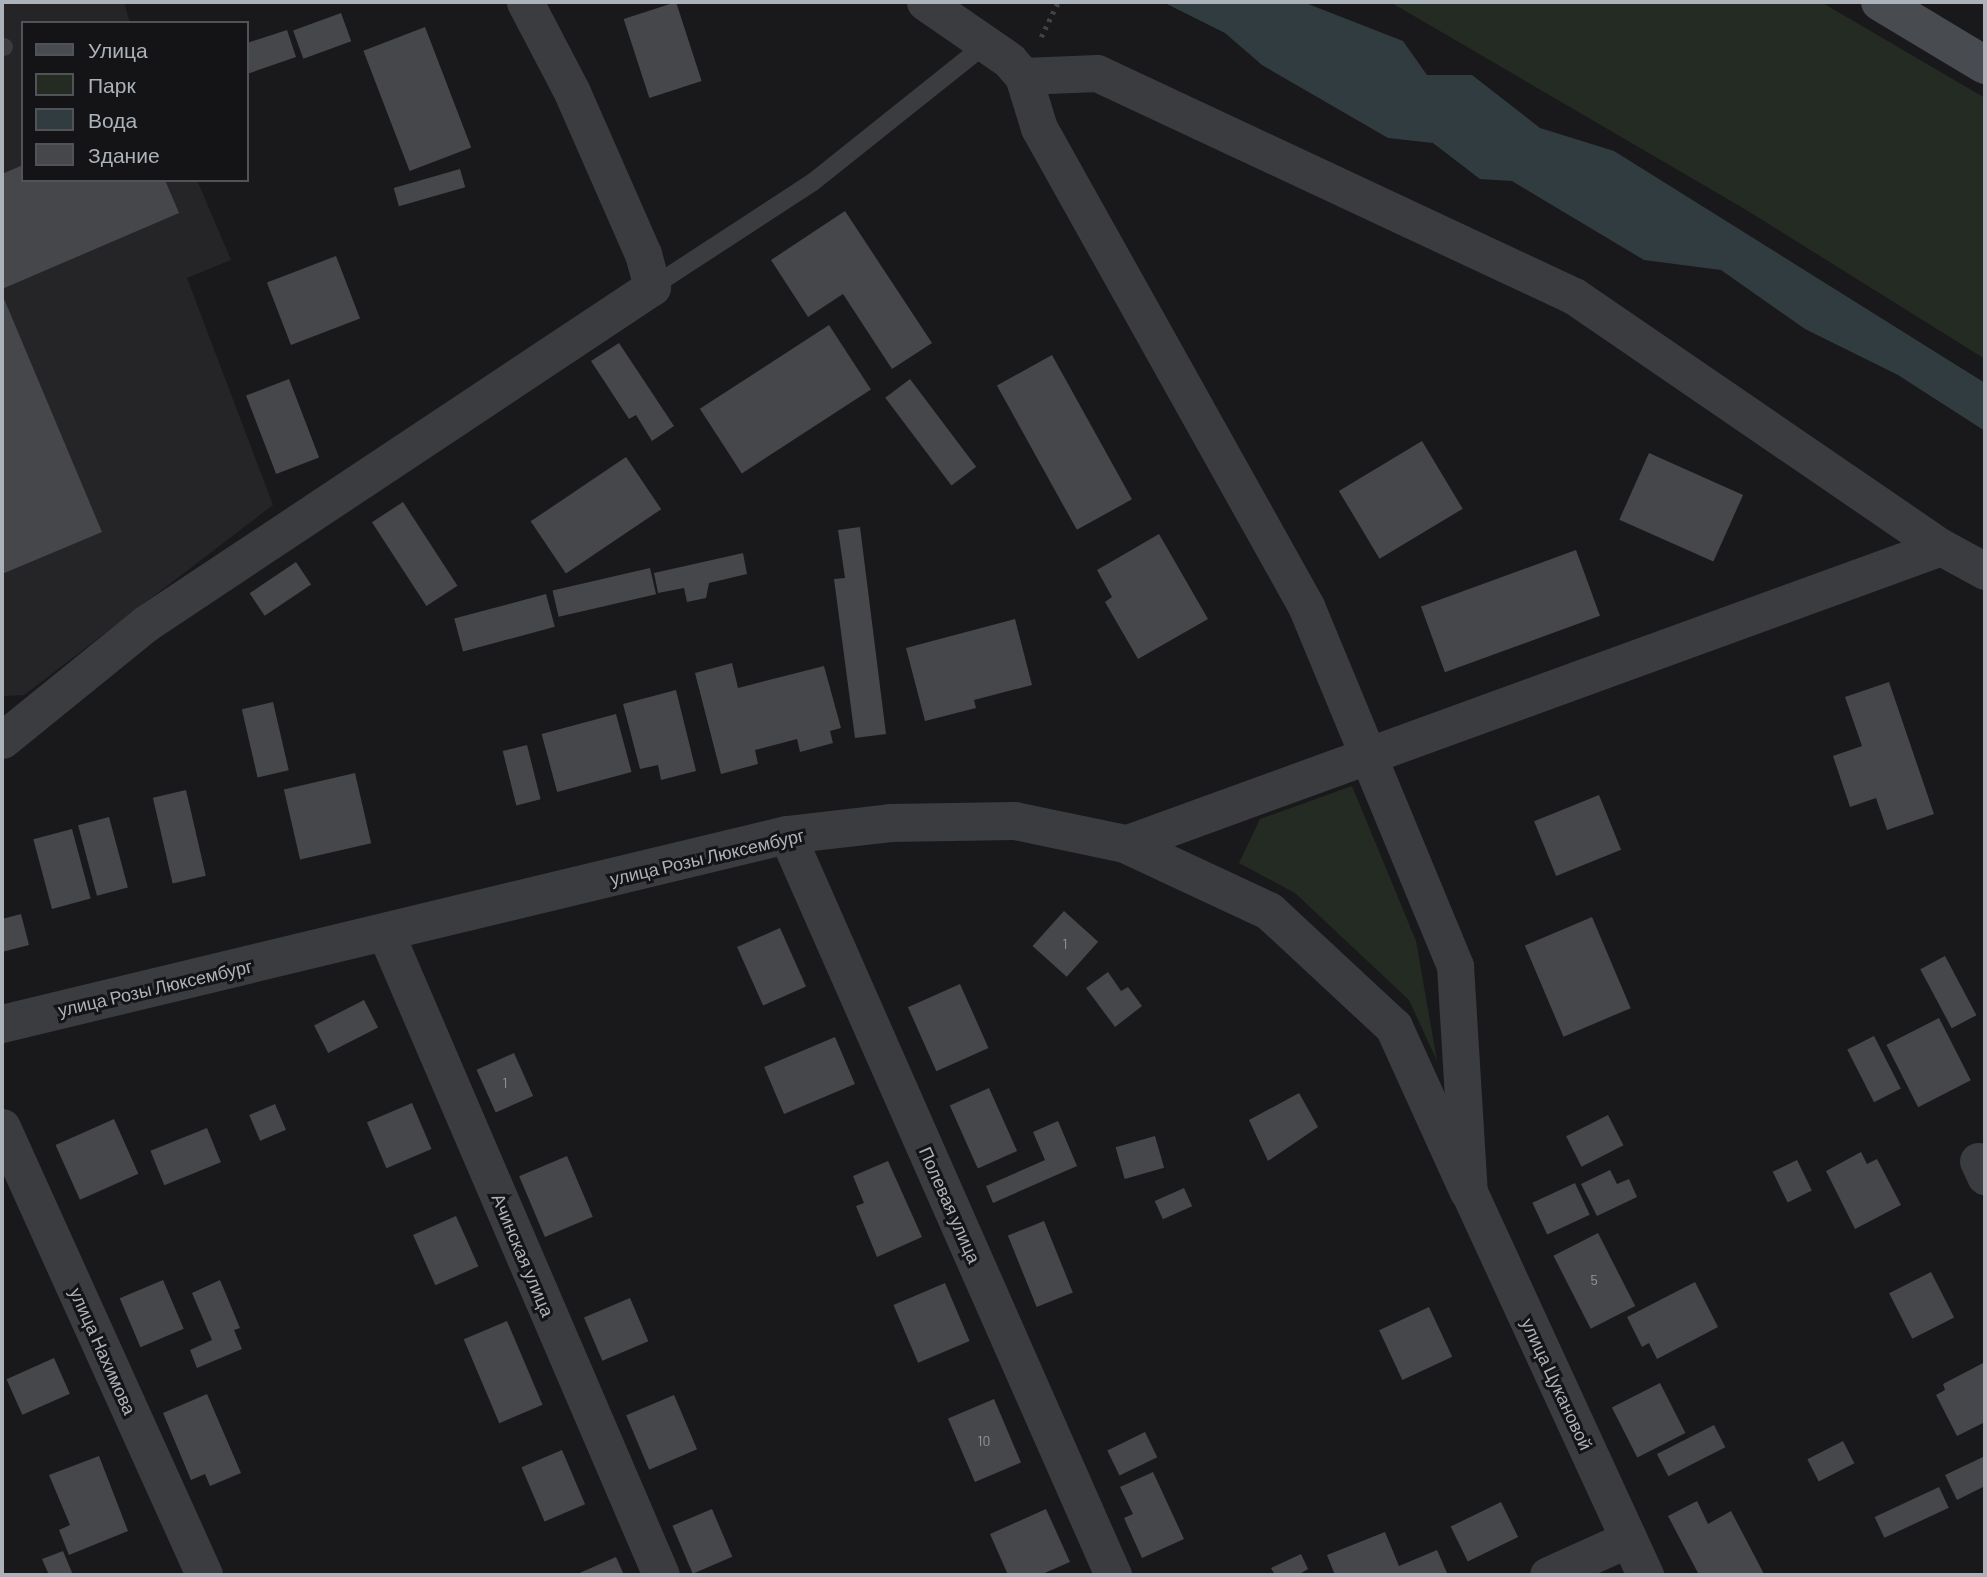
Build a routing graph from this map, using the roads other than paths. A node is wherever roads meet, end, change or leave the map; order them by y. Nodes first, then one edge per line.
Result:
1 (525, 2) edge
2 (925, 2) edge
3 (1880, 2) edge
4 (986, 44) junction
5 (1985, 65) edge
6 (1023, 76) junction
7 (652, 287) junction
8 (1941, 547) junction
9 (1985, 571) edge
10 (2, 740) edge
11 (1368, 753) junction
12 (787, 835) junction
13 (1125, 844) junction
14 (386, 934) junction
15 (2, 1024) edge
16 (2, 1127) edge
17 (1469, 1192) junction
18 (1628, 1539) junction
19 (204, 1575) edge
20 (660, 1575) edge
21 (1113, 1575) edge
22 (1548, 1575) edge
23 (1644, 1575) edge

1 - 7 street
2 - 4 street
3 - 5 main road
4 - 6 street
4 - 7 lane
6 - 8 street
6 - 11 street
7 - 10 street
8 - 9 street
8 - 11 street
11 - 13 street
11 - 17 street
12 - 13 street, улица Розы Люксембург
12 - 14 street, улица Розы Люксембург
12 - 21 street, Полевая улица
13 - 17 street, улица Розы Люксембург
14 - 15 street, улица Розы Люксембург
14 - 20 street, Ачинская улица
16 - 19 street, улица Нахимова
17 - 18 street, улица Цукановой
18 - 22 street
18 - 23 street, улица Цукановой

